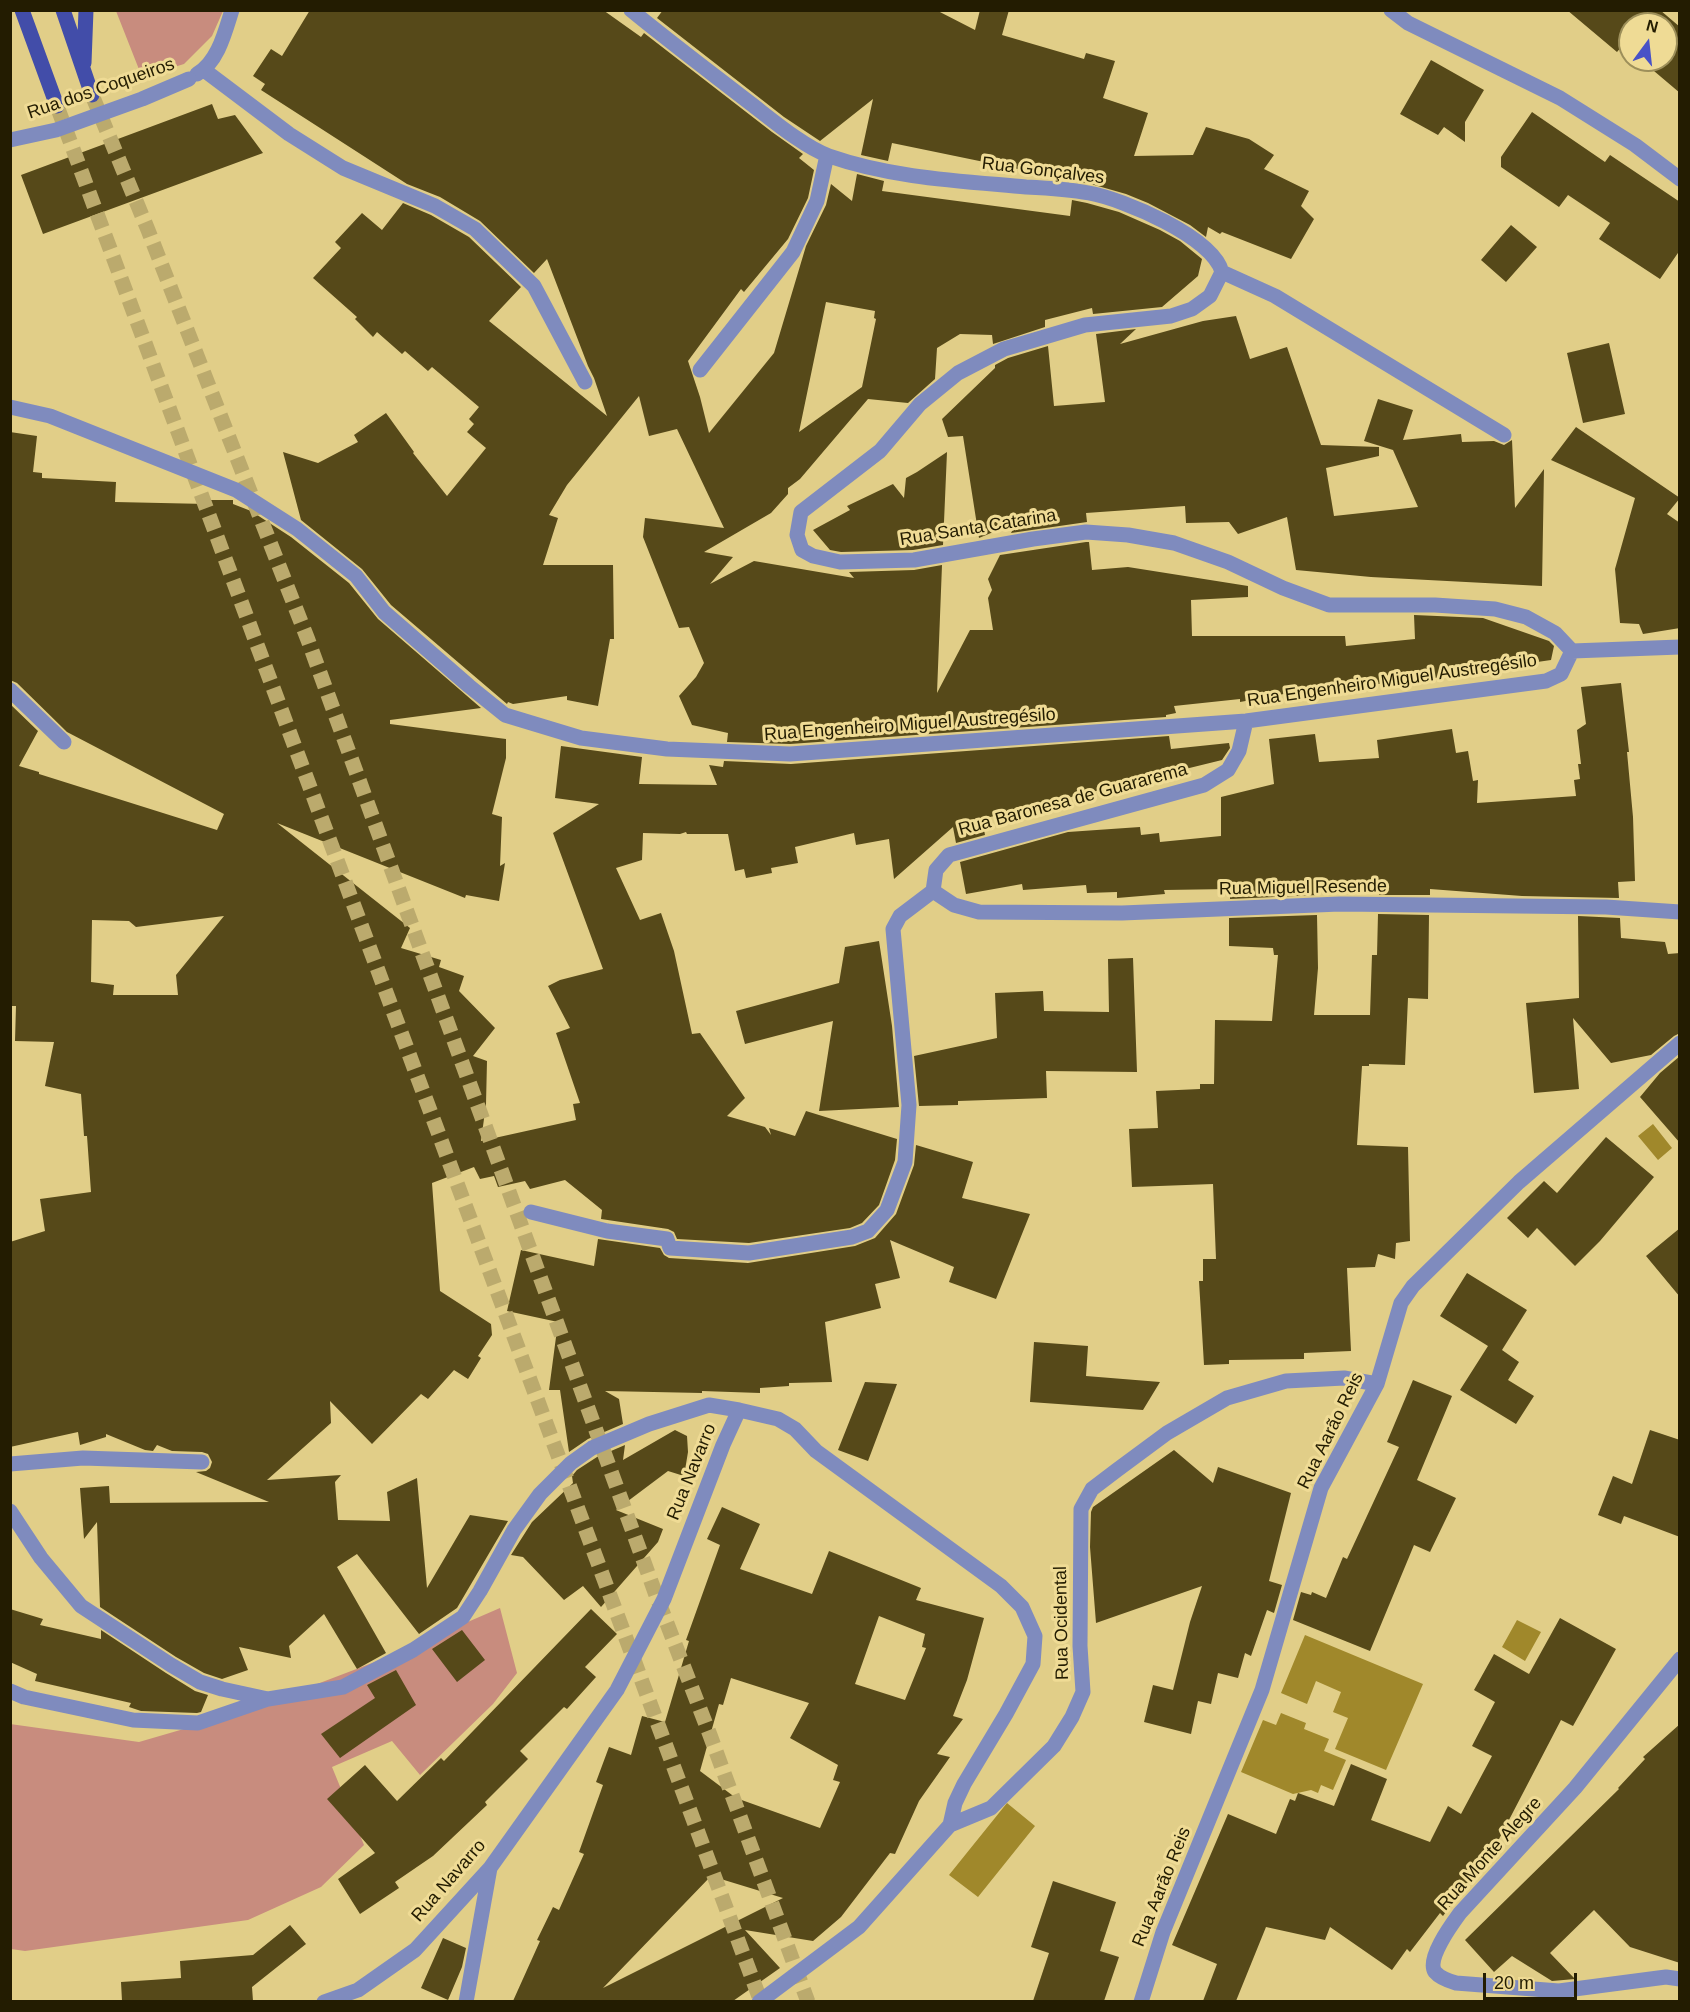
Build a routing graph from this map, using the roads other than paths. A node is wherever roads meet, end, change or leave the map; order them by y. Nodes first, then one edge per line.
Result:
1 (22, 10) edge
2 (63, 10) edge
3 (86, 10) edge
4 (232, 10) edge
5 (631, 10) edge
6 (1391, 10) edge
7 (204, 70) junction
8 (84, 72) junction
9 (92, 95) tunnel mouth
10 (57, 106) tunnel mouth
11 (10, 140) edge
12 (826, 155) junction
13 (1680, 179) edge
14 (1222, 272) junction
15 (700, 370) dead end
16 (585, 382) dead end
17 (10, 407) edge
18 (1504, 435) dead end
19 (1680, 647) edge
20 (1572, 651) junction
21 (10, 690) edge
22 (1246, 722) junction
23 (64, 742) dead end
24 (933, 891) junction
25 (1680, 912) edge
26 (1680, 1043) edge
27 (531, 1212) dead end
28 (1377, 1384) junction
29 (739, 1410) junction
30 (202, 1462) dead end
31 (10, 1464) edge
32 (10, 1511) edge
33 (1680, 1659) edge
34 (10, 1691) edge
35 (267, 1700) junction
36 (950, 1825) junction
37 (490, 1868) junction
38 (1680, 1979) edge
39 (1142, 1995) edge
40 (324, 2001) edge
41 (466, 2001) edge
42 (759, 2001) edge
43 (1153, 2001) edge

1 - 10 main road
2 - 8 main road
3 - 8 main road
4 - 7 street, Rua dos Coqueiros
5 - 12 street, Rua Gonçalves
6 - 13 street
7 - 11 street, Rua dos Coqueiros, bridge
7 - 16 street, Rua dos Coqueiros
8 - 9 main road
12 - 14 street, Rua Gonçalves
12 - 15 street
14 - 18 street
14 - 20 street, Rua Santa Catarina
17 - 22 street, Rua Engenheiro Miguel Austregésilo
19 - 20 street
20 - 22 street, Rua Engenheiro Miguel Austregésilo
21 - 23 street
22 - 24 street, Rua Baronesa de Guararema
24 - 25 street, Rua Miguel Resende
24 - 27 street
26 - 28 street, Rua Aarão Reis
28 - 36 street, Rua Ocidental
28 - 39 street, Rua Aarão Reis
29 - 35 street
29 - 36 street, Rua Navarro
29 - 37 street, Rua Navarro
30 - 31 street
32 - 35 street
33 - 38 street, Rua Monte Alegre
34 - 35 street
36 - 42 street, Rua Ocidental
37 - 40 street, Rua Navarro
37 - 41 street
39 - 43 street

